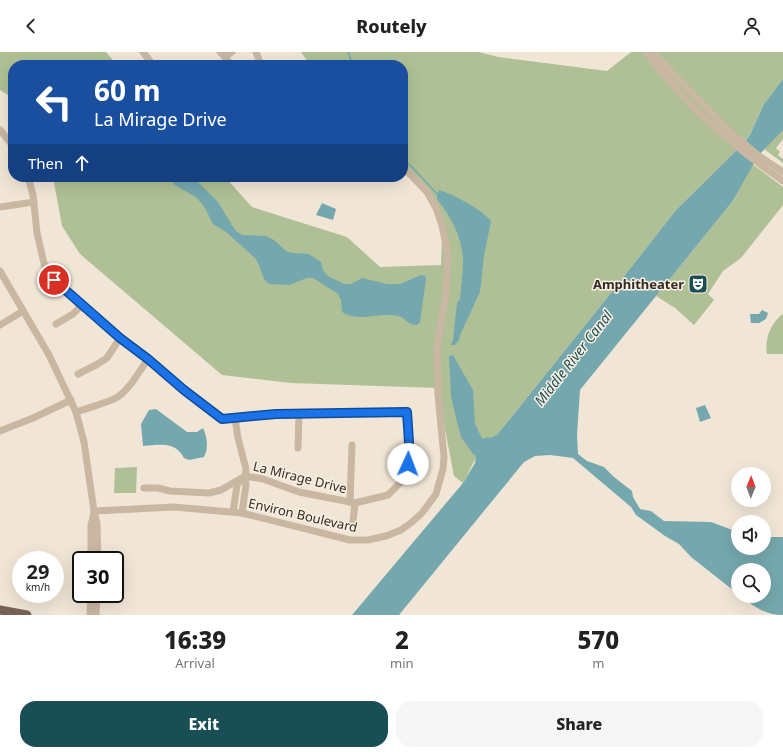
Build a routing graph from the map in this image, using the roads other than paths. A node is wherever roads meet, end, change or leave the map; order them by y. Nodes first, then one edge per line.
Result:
1 (143, 52) edge
2 (232, 52) edge
3 (646, 52) edge
4 (652, 52) edge
5 (222, 54) edge
6 (149, 60) edge
7 (1, 133) edge
8 (8, 141) edge
9 (739, 144) junction
10 (757, 159) junction
11 (408, 172) edge
12 (783, 172) edge
13 (783, 181) edge
14 (29, 182) edge
15 (34, 202) junction
16 (0, 207) edge
17 (0, 270) edge
18 (82, 305) junction
19 (23, 312) junction
20 (56, 324) dead end
21 (0, 325) edge
22 (120, 338) junction
23 (148, 359) junction
24 (78, 374) dead end
25 (71, 400) junction
26 (76, 412) junction
27 (299, 414) junction
28 (235, 418) junction
29 (0, 431) edge
30 (352, 445) dead end
31 (298, 448) dead end
32 (245, 476) junction
33 (144, 488) dead end
34 (353, 502) junction
35 (94, 511) junction
36 (232, 512) junction
37 (242, 513) junction
38 (354, 522) dead end
39 (91, 551) edge
40 (98, 551) edge
41 (91, 603) edge
42 (97, 603) edge
43 (0, 610) edge
44 (27, 615) edge
45 (90, 615) edge
46 (96, 615) edge

1 - 6 street
2 - 5 street
3 - 9 street
4 - 9 street
7 - 8 street
9 - 10 street
10 - 12 street
10 - 13 street
11 - 37 street, Environ Boulevard
14 - 15 street
15 - 16 street
15 - 18 street
17 - 19 street
18 - 20 street
18 - 22 street
19 - 21 street
19 - 25 street
22 - 23 street
22 - 24 street
23 - 26 street
23 - 28 street
25 - 26 street
25 - 29 street
26 - 35 street
27 - 28 street, La Mirage Drive
27 - 31 street
27 - 34 street, La Mirage Drive
28 - 32 street, La Mirage Drive
30 - 34 street, La Mirage Drive
32 - 33 street, La Mirage Drive
32 - 34 street, La Mirage Drive
32 - 36 street, La Mirage Drive
32 - 37 street, La Mirage Drive
34 - 38 street, La Mirage Drive
35 - 36 street, Environ Boulevard
35 - 39 street
35 - 40 street
36 - 37 street, Environ Boulevard
41 - 45 street
42 - 46 street
43 - 44 main road

